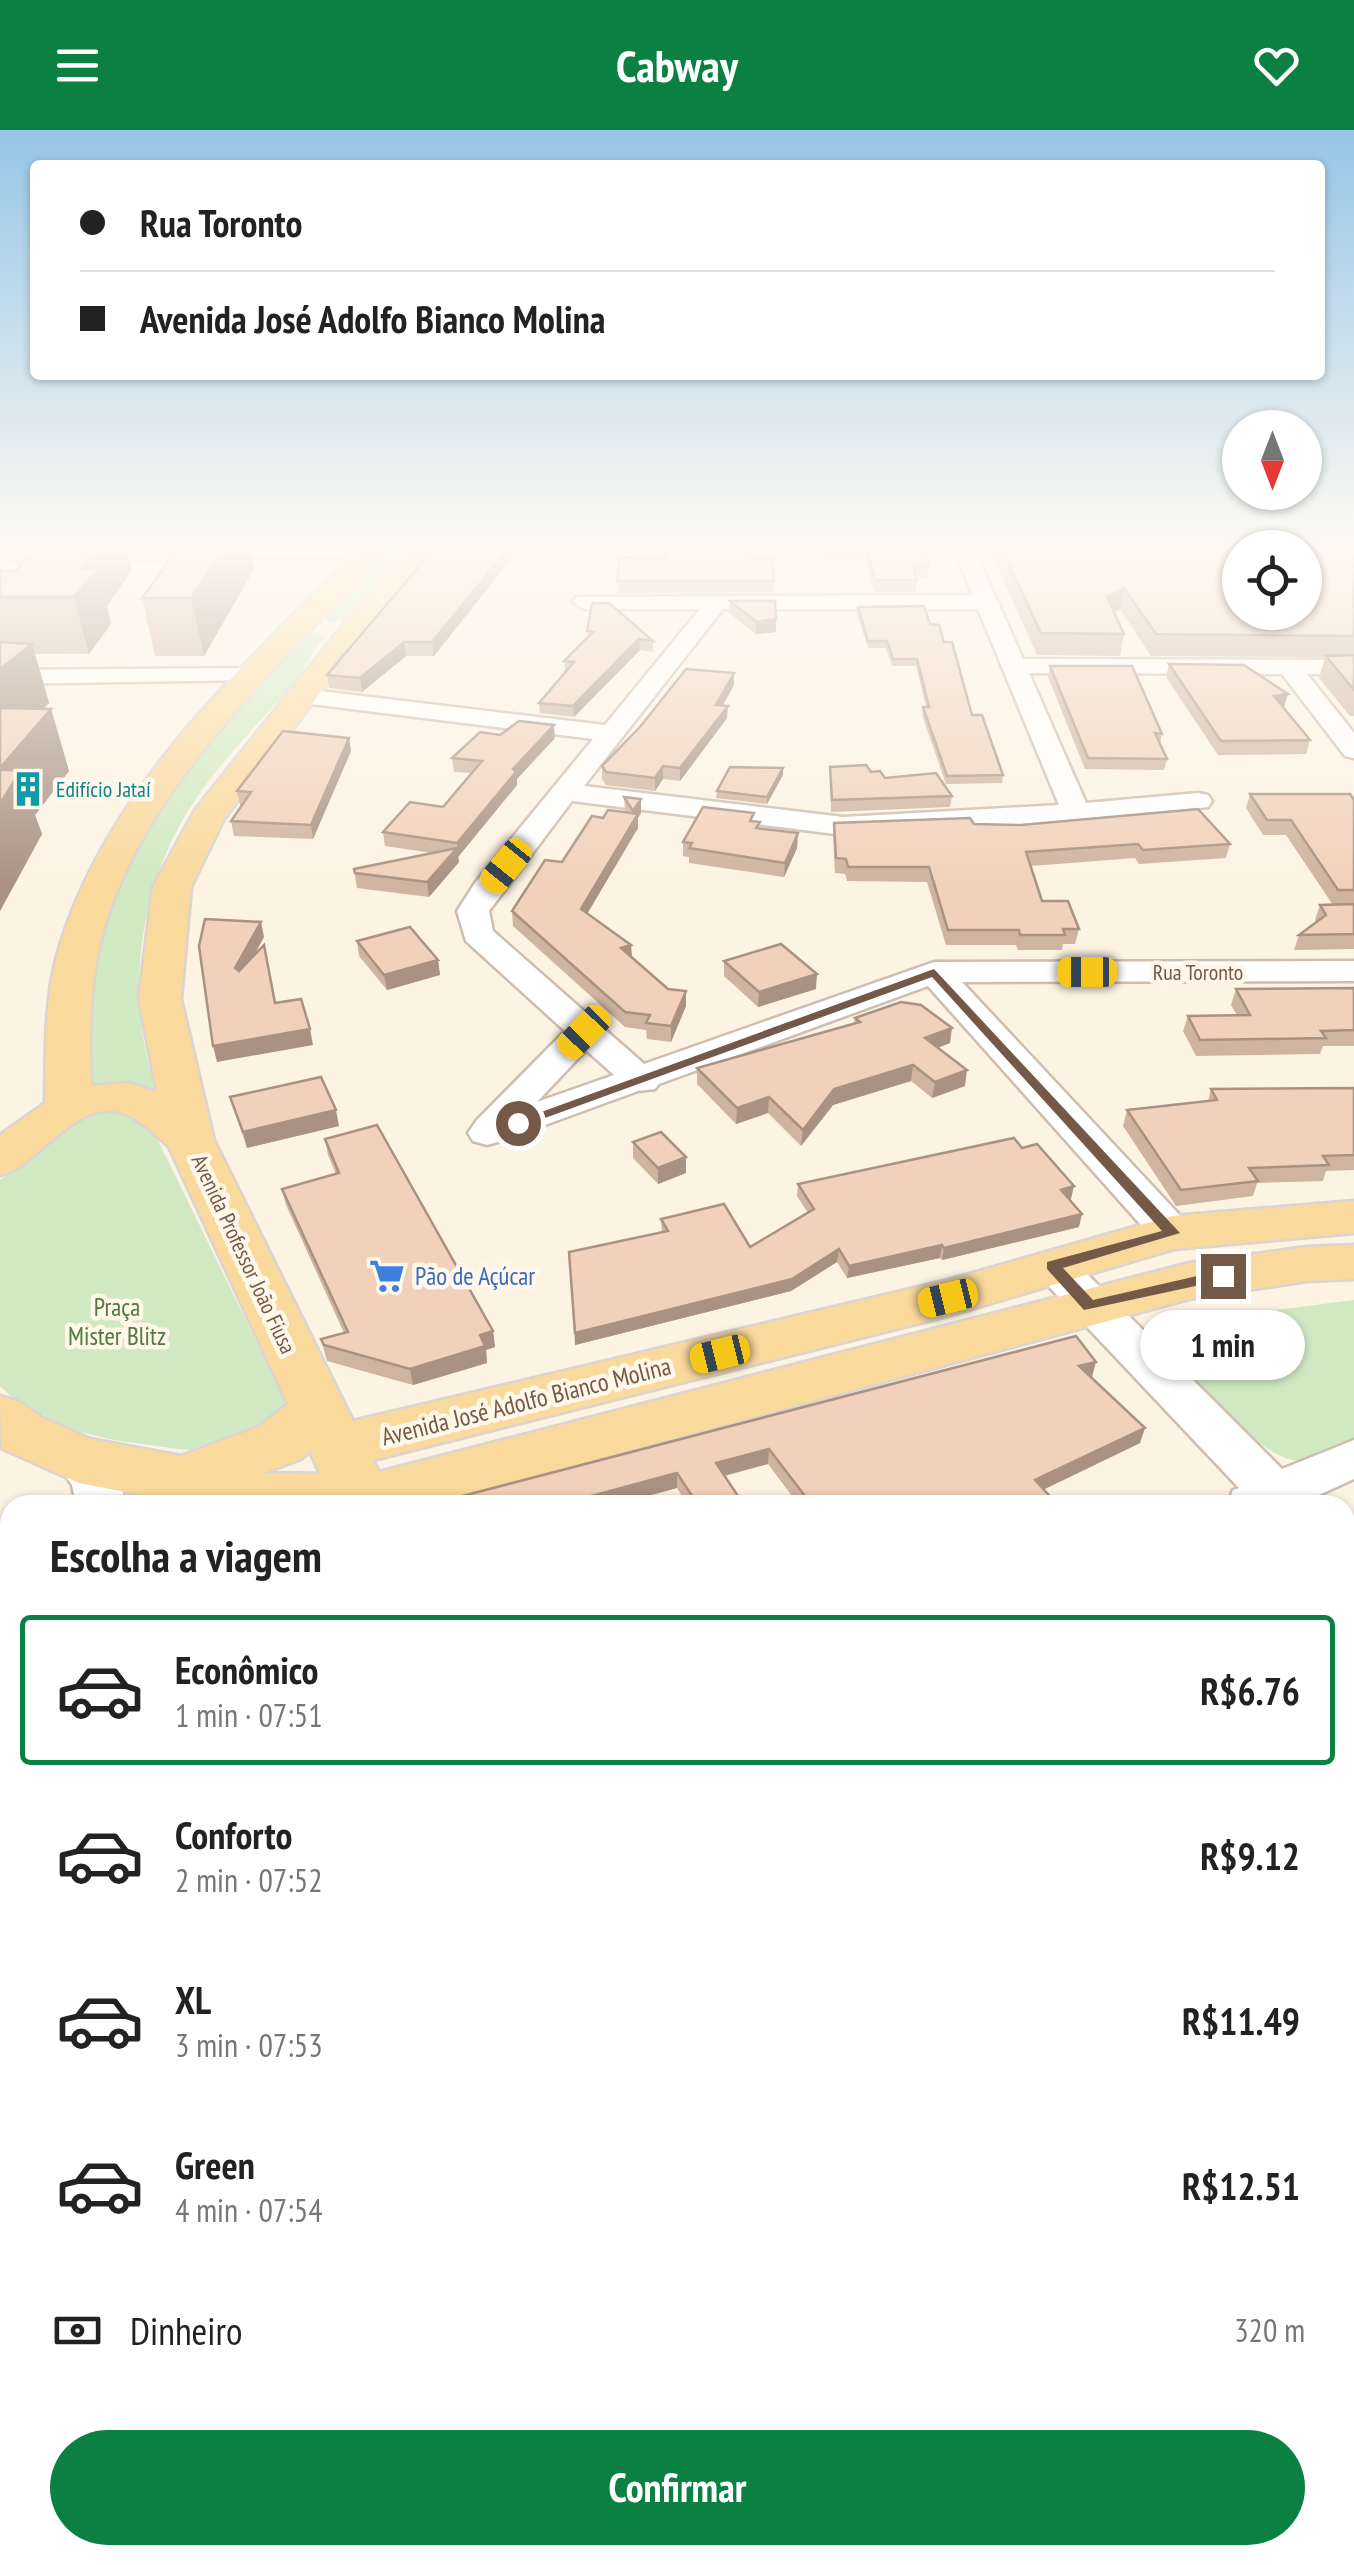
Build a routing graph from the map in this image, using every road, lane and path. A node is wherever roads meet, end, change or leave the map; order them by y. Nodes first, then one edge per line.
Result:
1 (269, 658) edge
2 (333, 658) edge
3 (671, 658) edge
4 (1010, 658) edge
5 (1014, 666) junction
6 (1289, 667) junction
7 (1354, 667) edge
8 (252, 675) junction
9 (0, 676) edge
10 (304, 696) junction
11 (612, 734) junction
12 (1354, 750) edge
13 (1060, 776) junction
14 (567, 792) junction
15 (1076, 814) junction
16 (1354, 971) edge
17 (934, 972) junction
18 (584, 1032) junction
19 (642, 1081) junction
20 (68, 1108) junction
21 (190, 1140) junction
22 (0, 1160) edge
23 (1354, 1217) edge
24 (1172, 1233) junction
25 (1354, 1262) edge
26 (1052, 1266) junction
27 (1089, 1306) junction
28 (0, 1417) edge
29 (329, 1428) junction
30 (1354, 1458) edge
31 (183, 1479) junction
32 (90, 1482) edge
33 (231, 1495) edge
34 (362, 1495) edge
35 (391, 1495) edge
36 (1264, 1495) edge
37 (1282, 1495) edge

1 - 8 main road
2 - 10 main road, Avenida Professor João Fiusa
3 - 11 street
4 - 5 street
5 - 6 street
5 - 13 street
6 - 7 street
6 - 12 street
8 - 9 street
8 - 20 main road
10 - 11 street
10 - 21 main road, Avenida Professor João Fiusa
11 - 14 street
13 - 15 street
13 - 15 street
14 - 15 street
14 - 18 street
16 - 17 street, Rua Toronto
17 - 19 street, Rua Toronto
17 - 24 street
18 - 19 street
18 - 19 street, Rua Toronto
20 - 21 main road
20 - 22 main road
21 - 29 main road, Avenida Professor João Fiusa
23 - 24 main road, Avenida José Adolfo Bianco Molina
24 - 26 main road, Avenida José Adolfo Bianco Molina
25 - 27 main road, Avenida José Adolfo Bianco Molina
26 - 27 street
26 - 29 main road, Avenida José Adolfo Bianco Molina
27 - 35 main road, Avenida José Adolfo Bianco Molina
27 - 36 street
28 - 32 main road
29 - 31 main road
29 - 34 main road, Avenida Professor João Fiusa
30 - 37 street
31 - 32 main road
31 - 33 main road

